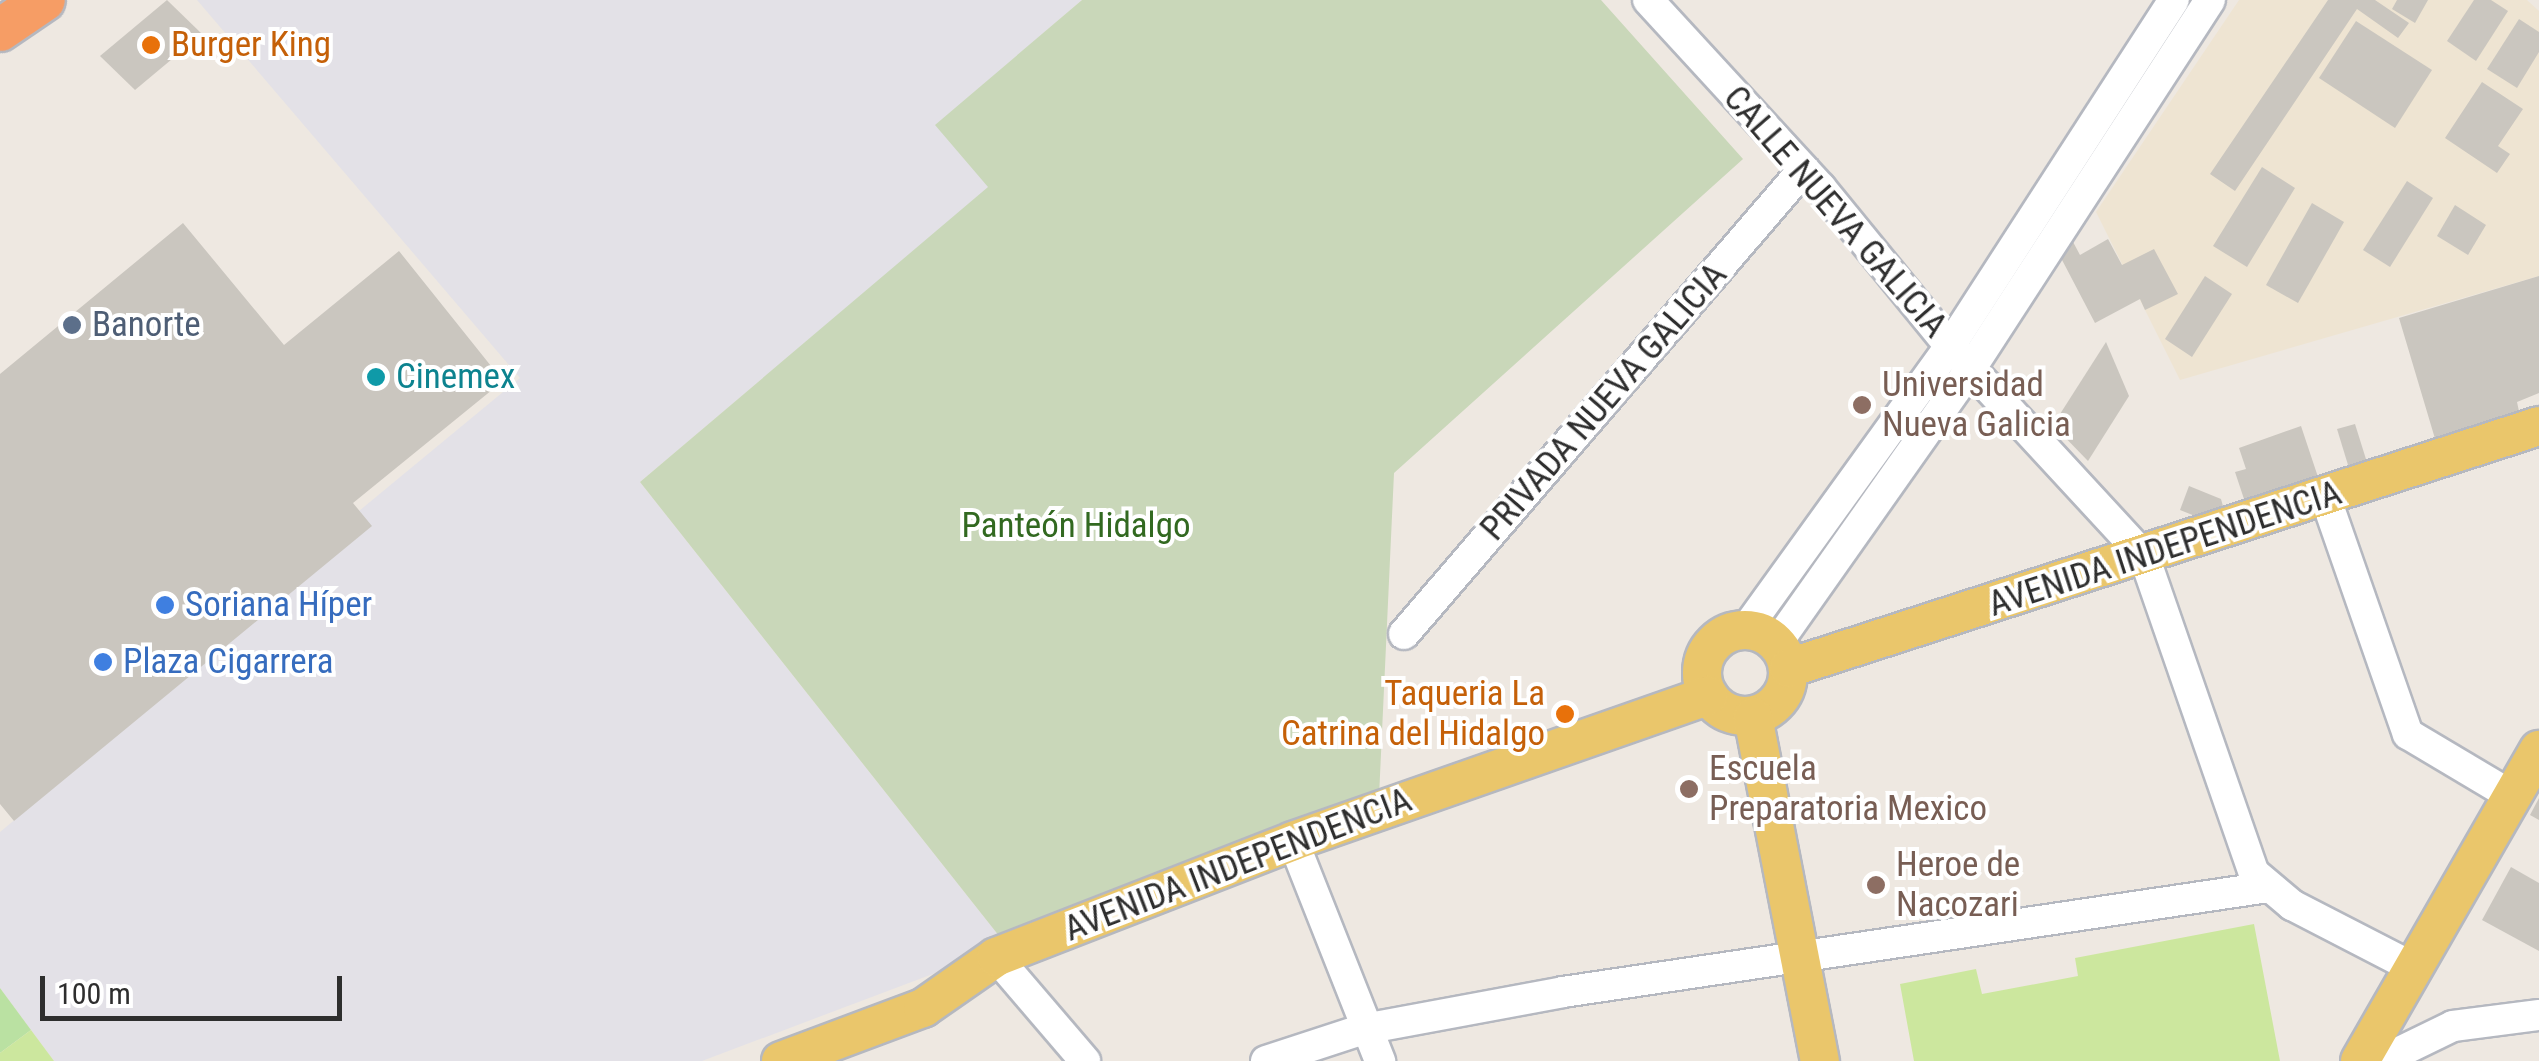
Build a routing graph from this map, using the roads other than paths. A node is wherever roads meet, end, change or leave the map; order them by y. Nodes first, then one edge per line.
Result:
1 (44, 0) edge
2 (2174, 0) edge
3 (2210, 0) edge
4 (1662, 5) edge
5 (0, 30) edge
6 (1804, 170) junction
7 (1961, 356) junction
8 (2539, 426) edge
9 (2326, 498) junction
10 (2144, 556) junction
11 (1404, 634) dead end
12 (1771, 647) junction
13 (1708, 696) junction
14 (1753, 716) junction
15 (2539, 750) edge
16 (2512, 796) junction
17 (1293, 841) junction
18 (2268, 887) junction
19 (996, 957) junction
20 (1802, 957) junction
21 (2412, 967) junction
22 (2539, 1015) edge
23 (1364, 1029) junction
24 (781, 1061) edge
25 (1084, 1061) edge
26 (1266, 1061) edge
27 (1380, 1061) edge
28 (1820, 1061) edge
29 (2360, 1061) edge
30 (2382, 1061) edge

1 - 5 highway
2 - 7 street
3 - 7 street
4 - 6 street, CALLE NUEVA GALICIA
6 - 7 street, CALLE NUEVA GALICIA
6 - 11 street, PRIVADA NUEVA GALICIA
7 - 10 street, CALLE NUEVA GALICIA
7 - 12 street
8 - 9 main road, AVENIDA INDEPENDENCIA
9 - 10 main road, AVENIDA INDEPENDENCIA
9 - 16 street
10 - 12 main road, AVENIDA INDEPENDENCIA
10 - 18 street
12 - 13 main road
12 - 14 main road
13 - 14 main road
13 - 17 main road, AVENIDA INDEPENDENCIA
14 - 20 main road
15 - 16 main road
16 - 21 main road
17 - 19 main road, AVENIDA INDEPENDENCIA
17 - 23 street
18 - 20 street
18 - 21 street
19 - 24 main road, AVENIDA INDEPENDENCIA
19 - 25 street
20 - 23 street
20 - 28 main road
21 - 29 main road
22 - 30 street
23 - 26 street
23 - 27 street

